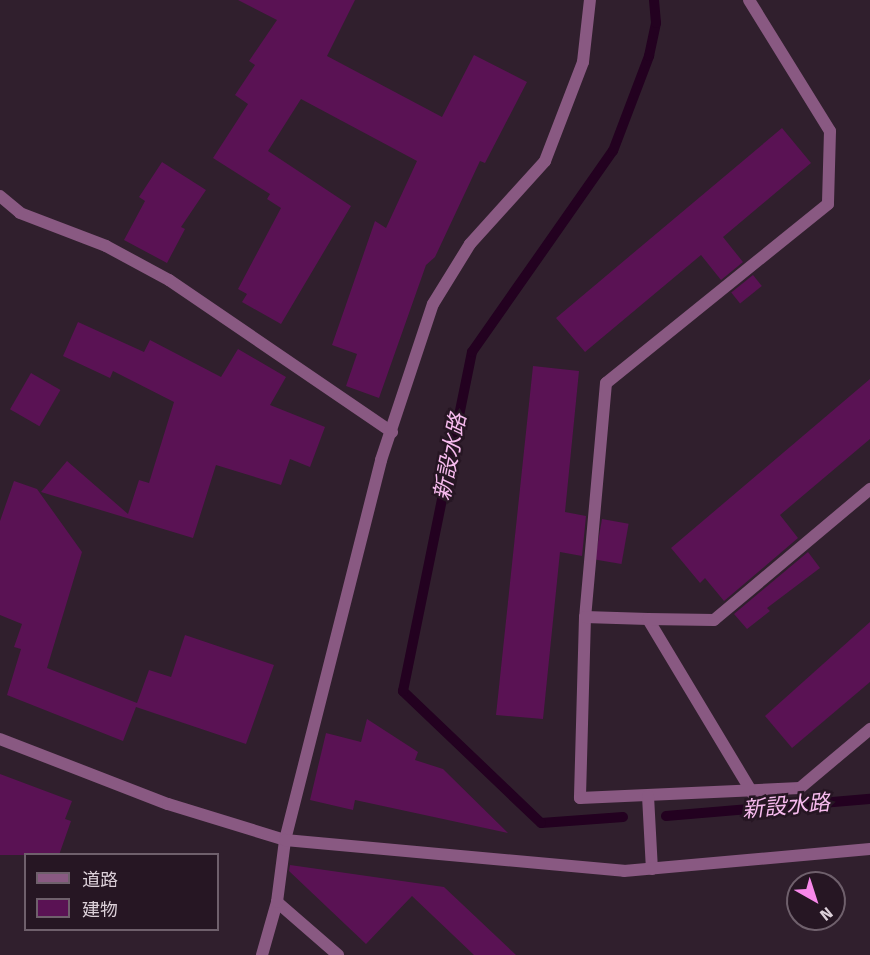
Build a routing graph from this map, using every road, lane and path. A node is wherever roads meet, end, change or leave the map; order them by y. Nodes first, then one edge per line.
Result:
1 (590, 0) edge
2 (749, 0) edge
3 (0, 195) edge
4 (392, 432) junction
5 (870, 489) edge
6 (585, 617) junction
7 (648, 619) junction
8 (870, 729) edge
9 (0, 740) edge
10 (753, 794) junction
11 (648, 796) junction
12 (285, 840) junction
13 (870, 849) edge
14 (652, 869) junction
15 (277, 902) junction
16 (262, 955) edge
17 (338, 955) edge

1 - 4 street
2 - 6 street
3 - 4 street
4 - 12 street
5 - 7 street
6 - 7 street
6 - 11 street
7 - 10 street
8 - 10 street
9 - 12 street
10 - 11 street
11 - 14 street
12 - 14 street
12 - 15 street
13 - 14 street
15 - 16 street
15 - 17 street

